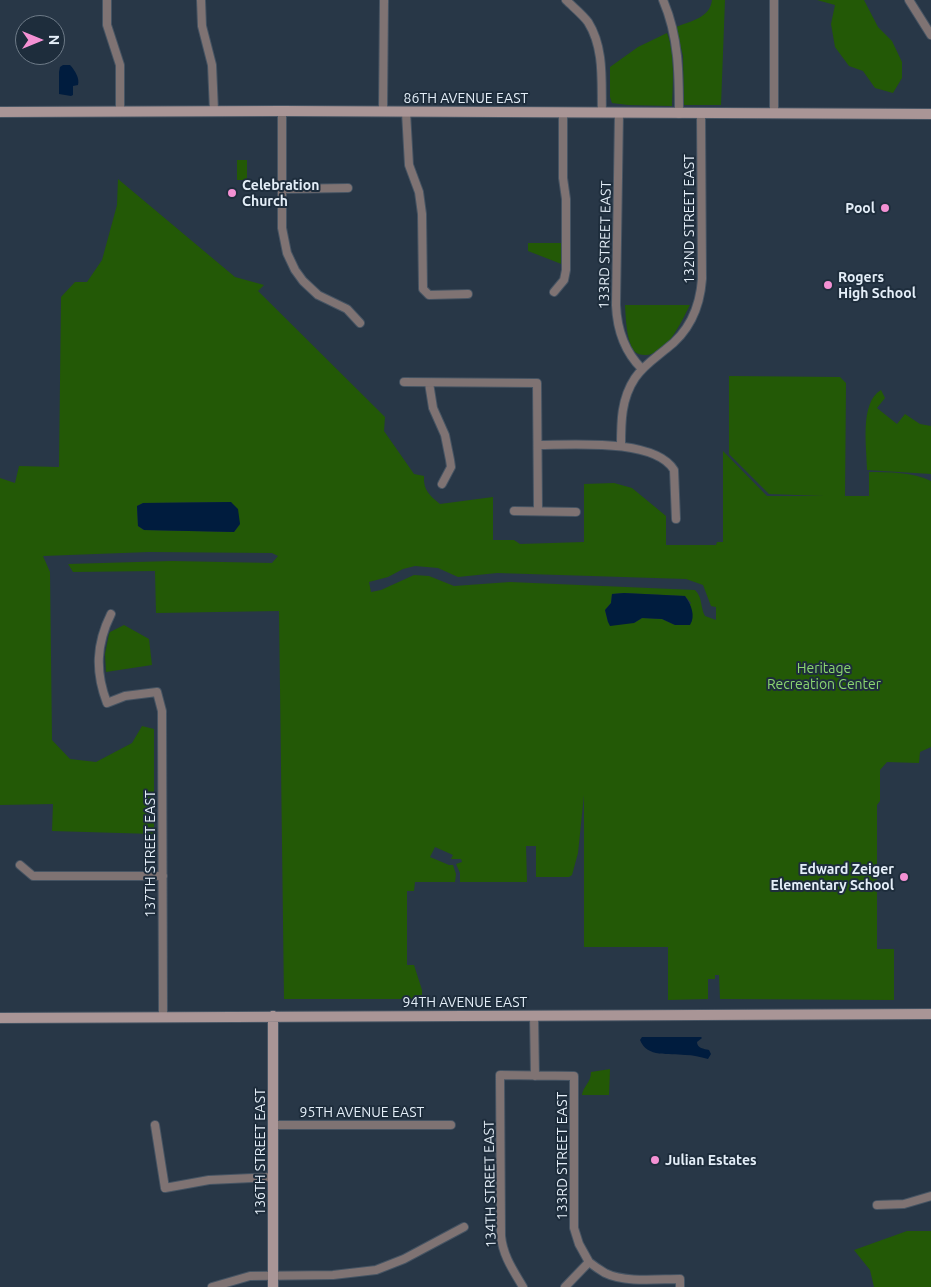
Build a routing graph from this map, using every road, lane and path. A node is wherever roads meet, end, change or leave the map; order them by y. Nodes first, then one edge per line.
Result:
1 (107, 0) edge
2 (201, 0) edge
3 (384, 0) edge
4 (566, 0) edge
5 (663, 0) edge
6 (774, 0) edge
7 (909, 0) edge
8 (931, 35) edge
9 (214, 111) junction
10 (282, 111) junction
11 (383, 111) junction
12 (0, 112) edge
13 (120, 112) junction
14 (406, 112) junction
15 (563, 113) junction
16 (602, 113) junction
17 (619, 113) junction
18 (679, 114) junction
19 (702, 114) junction
20 (774, 114) junction
21 (931, 114) edge
22 (348, 188) dead end
23 (282, 189) junction
24 (554, 292) dead end
25 (468, 294) dead end
26 (360, 323) dead end
27 (642, 369) junction
28 (404, 382) dead end
29 (429, 382) junction
30 (538, 445) junction
31 (621, 446) junction
32 (442, 484) dead end
33 (514, 511) dead end
34 (538, 511) junction
35 (576, 512) dead end
36 (676, 519) dead end
37 (110, 614) dead end
38 (20, 865) dead end
39 (163, 876) junction
40 (931, 1014) edge
41 (273, 1016) junction
42 (534, 1016) junction
43 (163, 1017) junction
44 (0, 1018) edge
45 (535, 1076) junction
46 (155, 1125) dead end
47 (274, 1125) junction
48 (451, 1126) dead end
49 (274, 1177) junction
50 (931, 1196) edge
51 (877, 1205) dead end
52 (464, 1227) dead end
53 (589, 1262) junction
54 (273, 1276) junction
55 (680, 1283) edge
56 (212, 1287) edge
57 (273, 1287) edge
58 (524, 1287) edge
59 (565, 1287) edge

1 - 13 street
2 - 9 street
3 - 11 street
4 - 16 street
5 - 18 street
6 - 20 street
7 - 8 street
9 - 10 street, 86TH AVENUE EAST
9 - 13 street, 86TH AVENUE EAST
10 - 11 street, 86TH AVENUE EAST
10 - 23 street
11 - 14 street, 86TH AVENUE EAST
12 - 13 street, 86TH AVENUE EAST
14 - 15 street, 86TH AVENUE EAST
14 - 25 street
15 - 16 street, 86TH AVENUE EAST
15 - 24 street
16 - 17 street, 86TH AVENUE EAST
17 - 18 street, 86TH AVENUE EAST
17 - 27 street, 133RD STREET EAST
18 - 19 street, 86TH AVENUE EAST
19 - 20 street, 86TH AVENUE EAST
19 - 27 street, 132ND STREET EAST
20 - 21 street, 86TH AVENUE EAST
22 - 23 street
23 - 26 street
27 - 31 street, 132ND STREET EAST
28 - 29 street
29 - 30 street
29 - 32 street
30 - 31 street
30 - 34 street
31 - 36 street
33 - 34 street
34 - 35 street
37 - 39 street, 137TH STREET EAST
38 - 39 street
39 - 43 street, 137TH STREET EAST
40 - 42 street, 94TH AVENUE EAST
41 - 42 street, 94TH AVENUE EAST
41 - 43 street, 94TH AVENUE EAST
41 - 47 street, 136TH STREET EAST
42 - 45 street
43 - 44 street, 94TH AVENUE EAST
45 - 53 street, 133RD STREET EAST
45 - 58 street, 134TH STREET EAST
46 - 49 street
47 - 48 street, 95TH AVENUE EAST
47 - 49 street, 136TH STREET EAST
49 - 54 street, 136TH STREET EAST
50 - 51 street
52 - 54 street
53 - 55 street
53 - 59 street
54 - 56 street
54 - 57 street, 136TH STREET EAST

